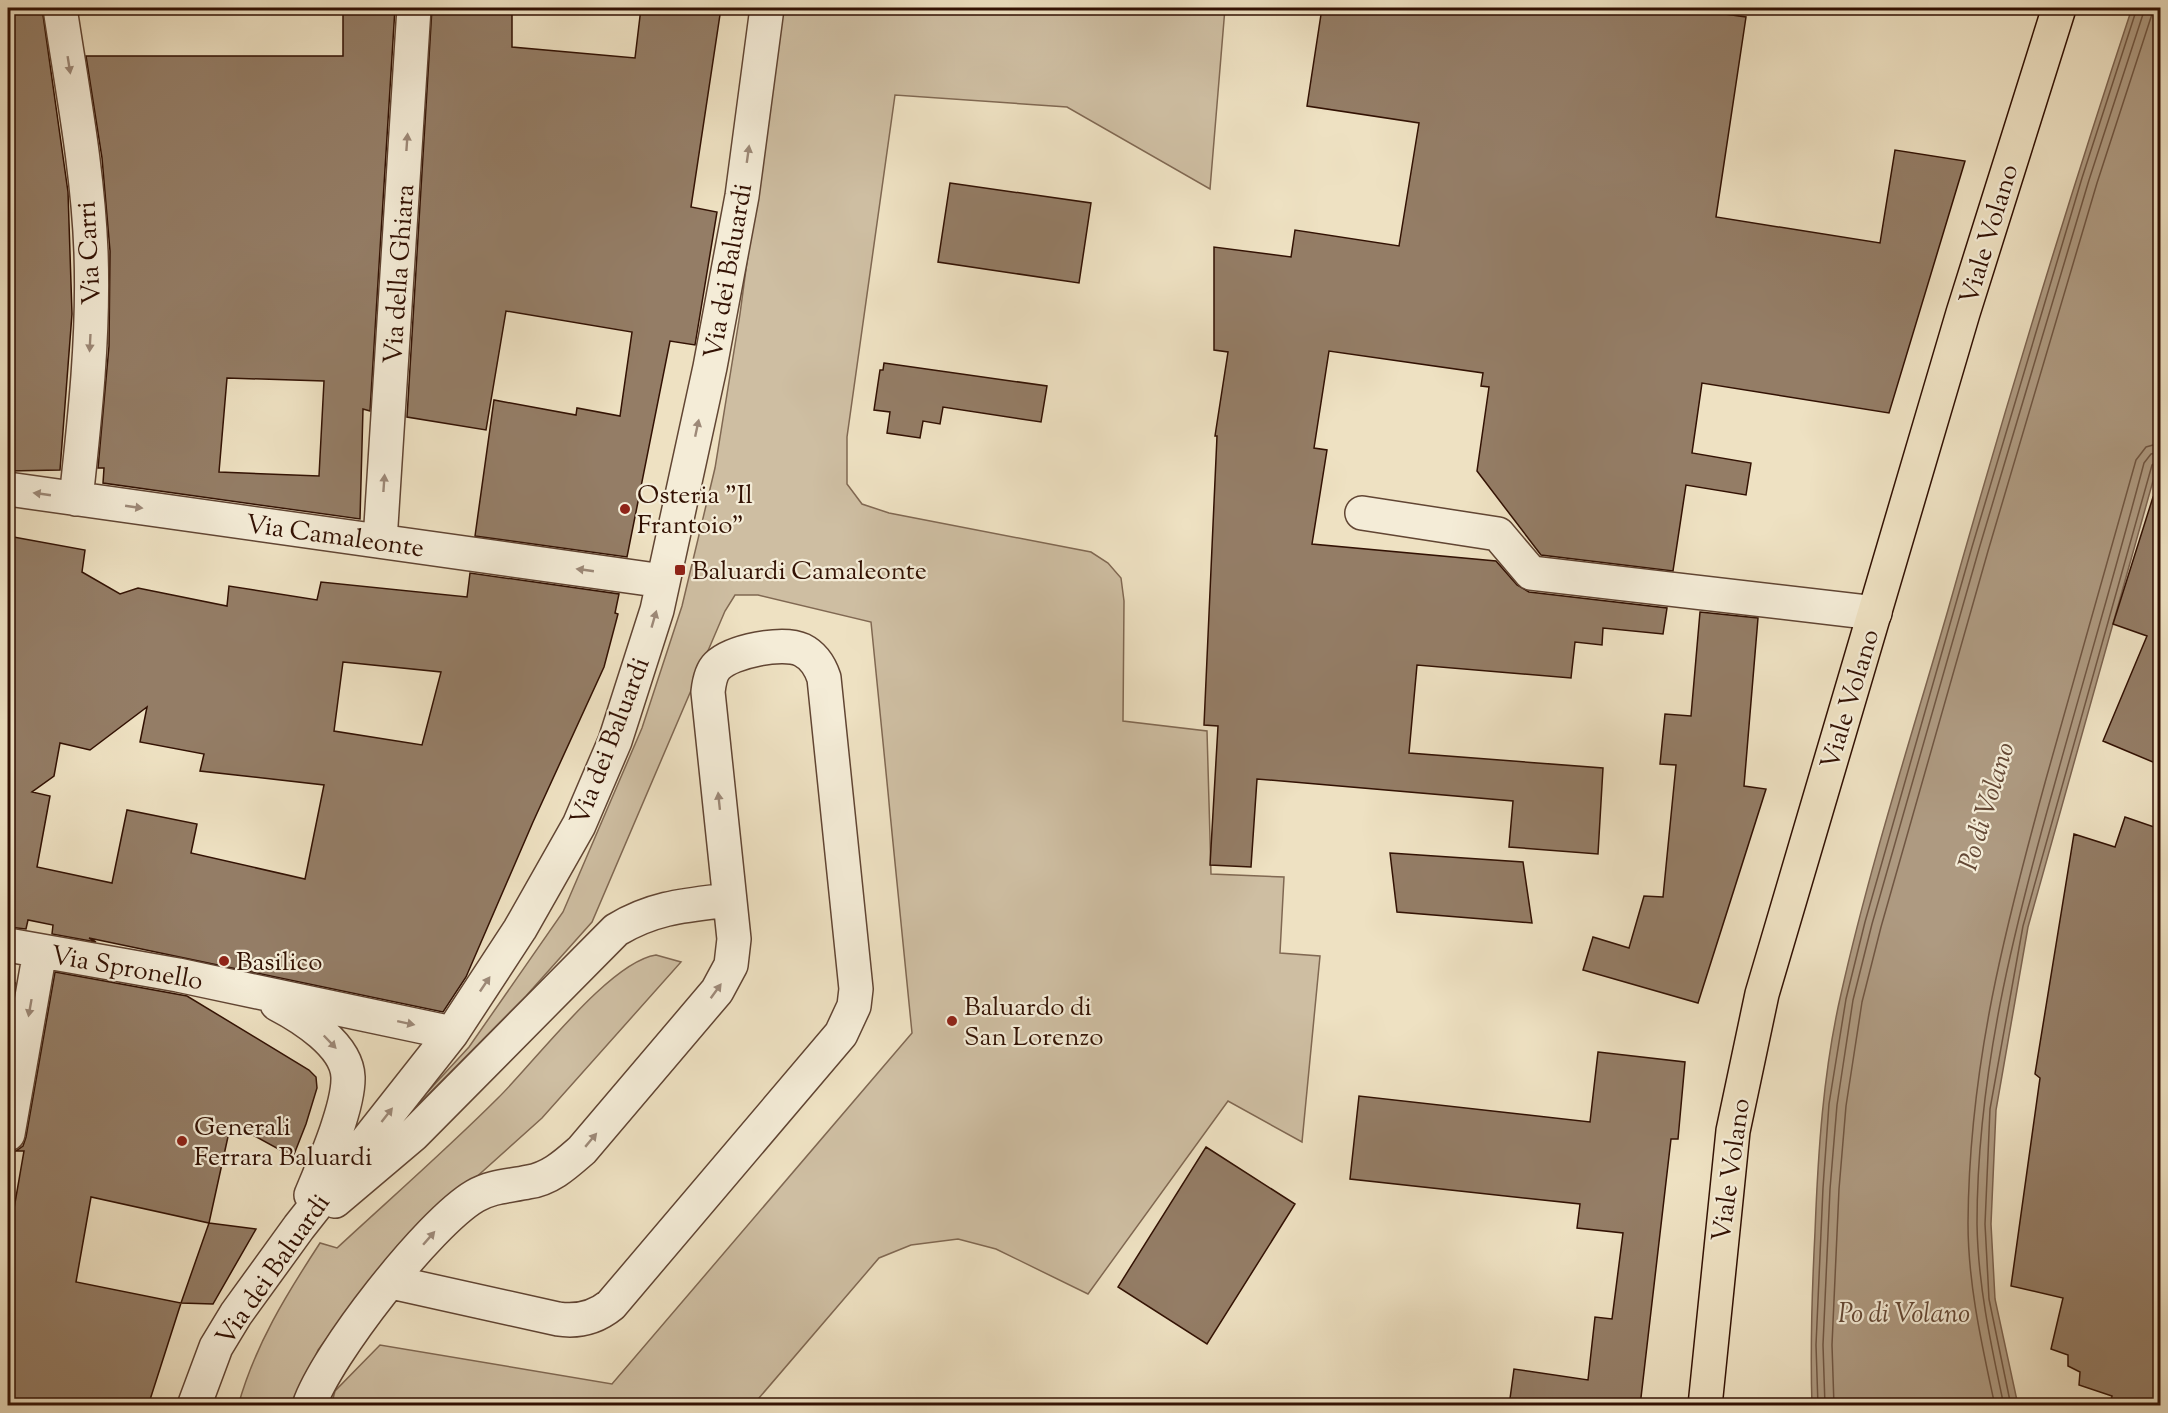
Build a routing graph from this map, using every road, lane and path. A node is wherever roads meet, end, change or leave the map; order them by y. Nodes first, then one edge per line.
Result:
1 (60, 8) edge
2 (414, 8) edge
3 (767, 8) edge
4 (2059, 8) edge
5 (8, 489) edge
6 (76, 499) junction
7 (1362, 513) dead end
8 (380, 541) junction
9 (663, 581) junction
10 (1875, 612) junction
11 (729, 900) junction
12 (8, 945) edge
13 (40, 951) junction
14 (246, 989) junction
15 (452, 1033) junction
16 (8, 1134) edge
17 (299, 1227) junction
18 (391, 1282) junction
19 (194, 1406) edge
20 (309, 1406) edge
21 (1705, 1406) edge

1 -> 6 street, Via Carri
8 -> 2 street, Via della Ghiara
9 -> 3 street, Via dei Baluardi
4 - 10 main road, Viale Volano
6 -> 5 street, Via Camaleonte
6 -> 8 street, Via Camaleonte
7 - 10 street
9 -> 8 street, Via Camaleonte
15 -> 9 street, Via dei Baluardi
10 - 21 main road, Viale Volano
11 - 17 street
18 -> 11 street
11 -> 18 street
12 - 13 street, Via Spronello
13 - 14 street, Via Spronello
13 -> 16 street
14 -> 15 street, Via Spronello
14 -> 17 street, Via Spronello
17 -> 15 street, Via dei Baluardi
17 - 19 street, Via dei Baluardi
18 - 20 street

